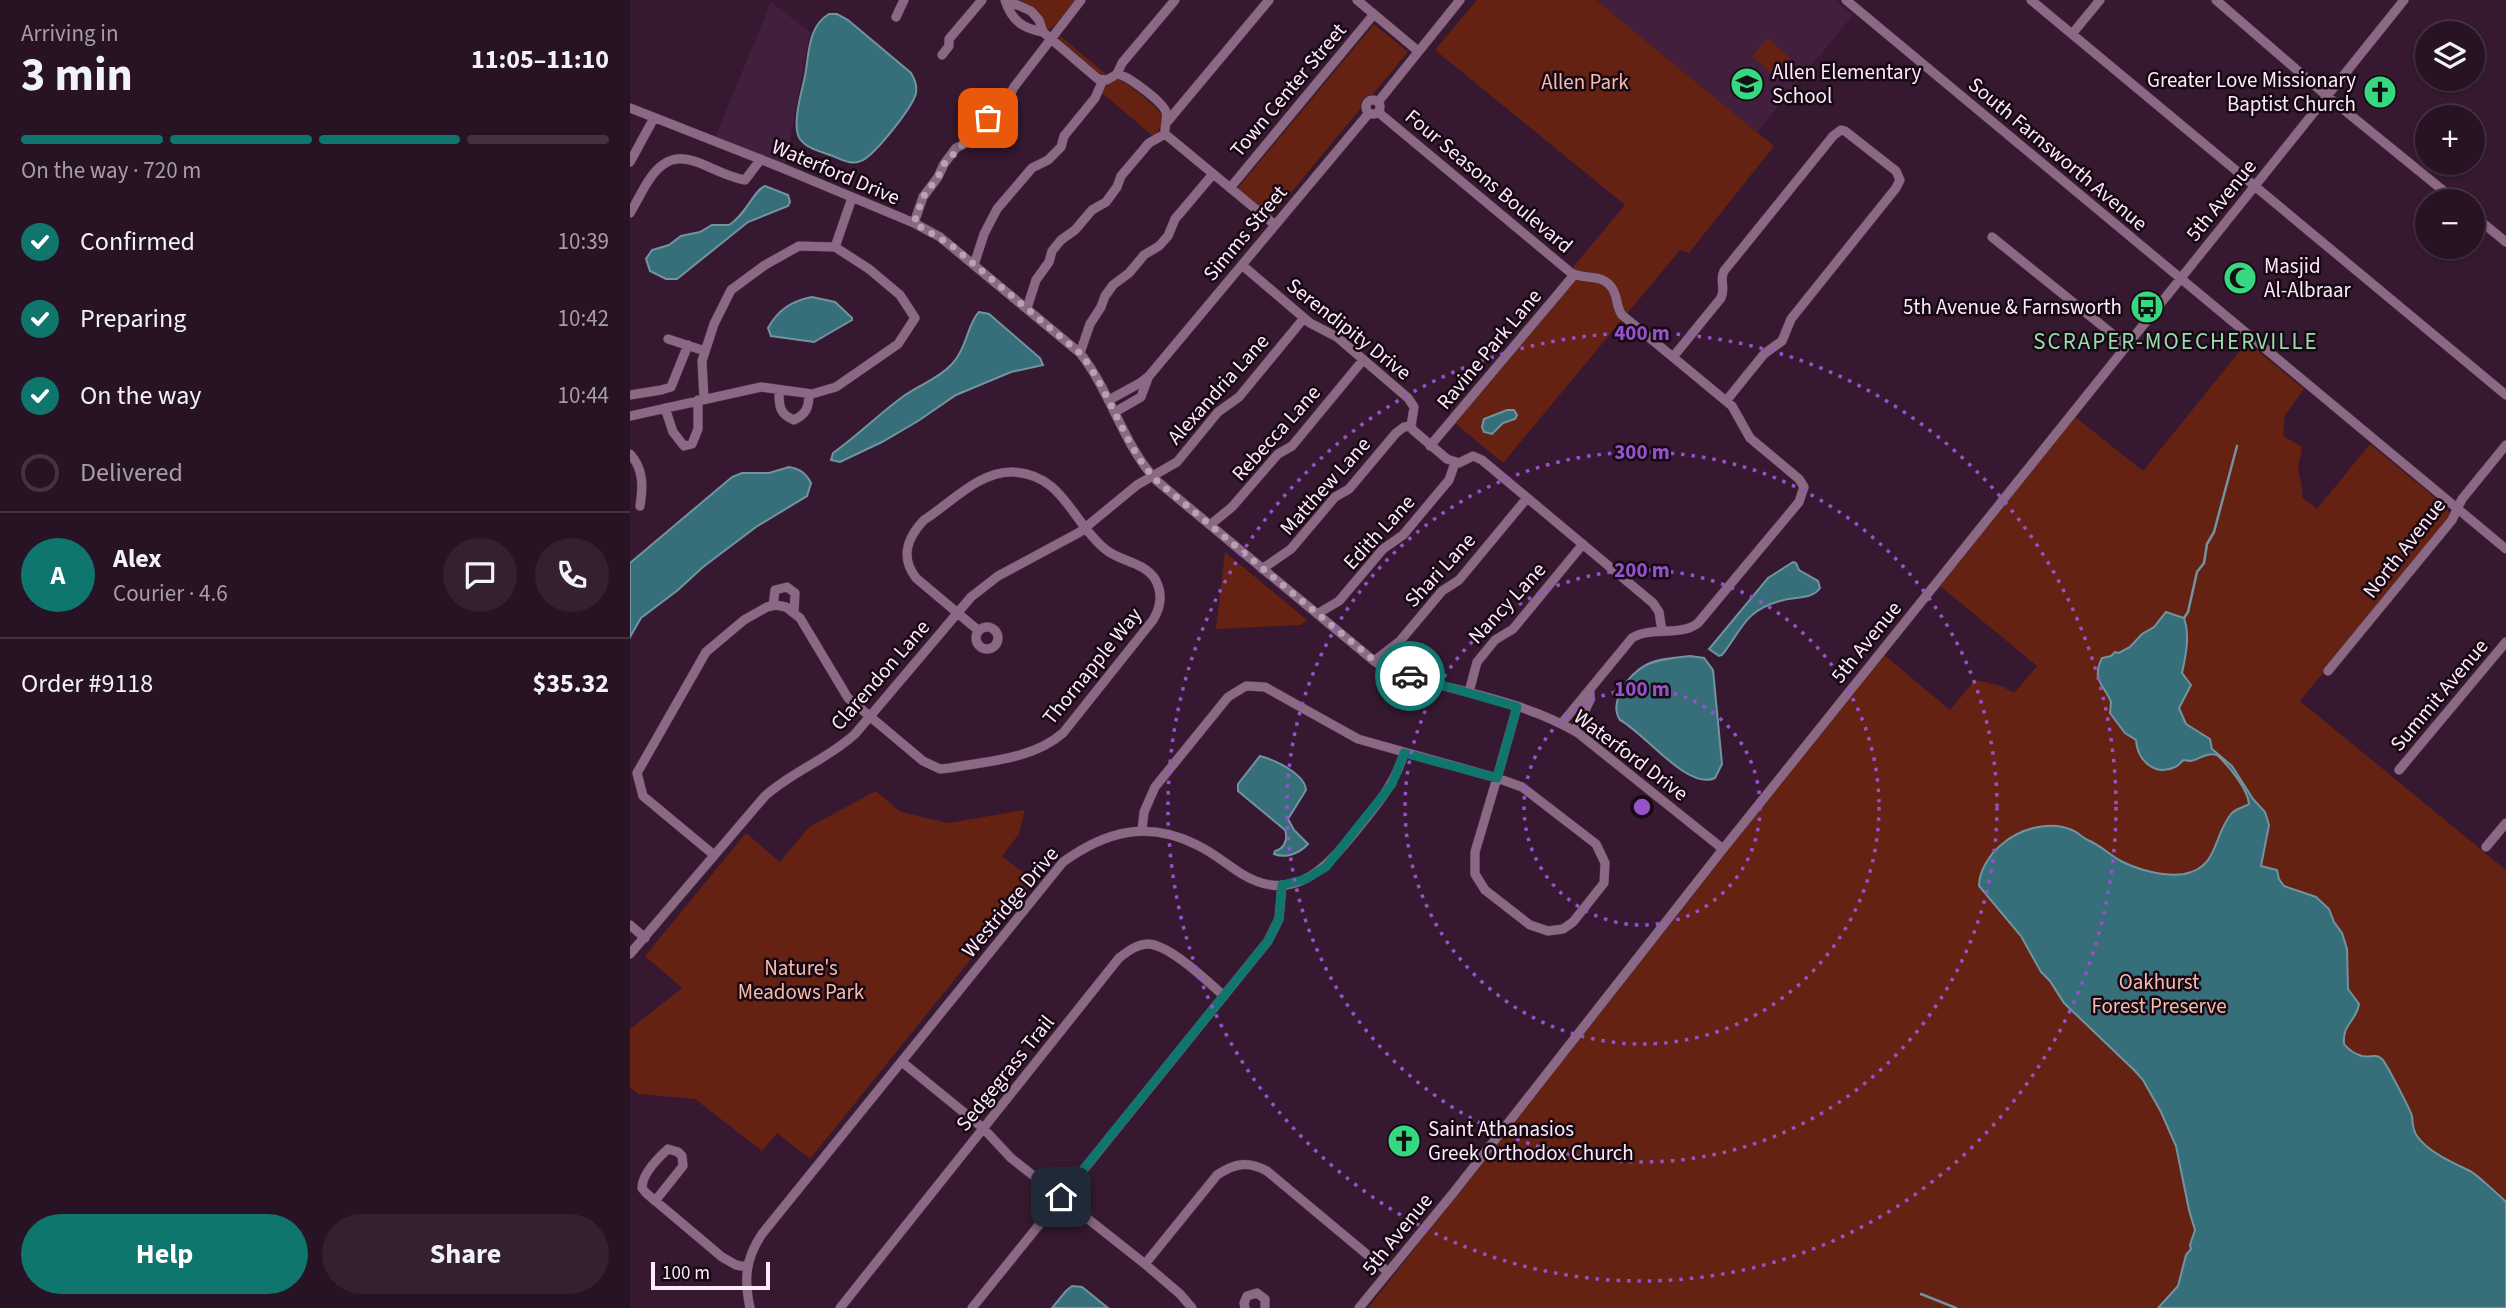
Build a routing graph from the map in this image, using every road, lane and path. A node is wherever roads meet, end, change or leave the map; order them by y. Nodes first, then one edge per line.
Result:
1 (904, 0) edge
2 (982, 0) edge
3 (1006, 0) edge
4 (1081, 0) edge
5 (1175, 0) edge
6 (1269, 0) edge
7 (1357, 0) edge
8 (1460, 0) edge
9 (1846, 0) edge
10 (2031, 0) edge
11 (2100, 0) edge
12 (2216, 0) edge
13 (2403, 0) edge
14 (1374, 14) junction
15 (896, 17) dead end
16 (1043, 32) junction
17 (2072, 34) junction
18 (1051, 40) junction
19 (1418, 51) junction
20 (942, 55) dead end
21 (1117, 74) junction
22 (1103, 80) junction
23 (2327, 96) junction
24 (630, 108) edge
25 (1375, 109) junction
26 (654, 118) junction
27 (1165, 129) junction
28 (761, 159) junction
29 (630, 162) edge
30 (1213, 174) junction
31 (2255, 186) junction
32 (1230, 188) junction
33 (2441, 189) edge
34 (852, 198) junction
35 (630, 213) edge
36 (914, 223) junction
37 (1275, 225) junction
38 (2485, 225) edge
39 (1992, 237) dead end
40 (2506, 242) edge
41 (835, 247) junction
42 (974, 265) junction
43 (1242, 265) junction
44 (1574, 275) junction
45 (2180, 278) junction
46 (1027, 308) junction
47 (1304, 318) junction
48 (668, 339) dead end
49 (688, 345) junction
50 (2126, 345) junction
51 (705, 351) junction
52 (1080, 353) junction
53 (1673, 357) junction
54 (1363, 360) junction
55 (1149, 376) junction
56 (779, 391) junction
57 (808, 394) junction
58 (630, 395) edge
59 (2506, 395) edge
60 (701, 399) junction
61 (1109, 400) junction
62 (1726, 401) junction
63 (665, 408) junction
64 (1115, 412) junction
65 (630, 416) edge
66 (1411, 426) junction
67 (2506, 445) edge
68 (1430, 446) junction
69 (630, 454) edge
70 (1455, 463) junction
71 (1152, 476) junction
72 (1527, 498) junction
73 (640, 506) dead end
74 (2457, 509) junction
75 (1210, 525) junction
76 (1086, 527) junction
77 (1583, 544) junction
78 (2506, 549) edge
79 (1262, 569) junction
80 (773, 606) junction
81 (794, 612) junction
82 (958, 612) junction
83 (1317, 614) junction
84 (979, 631) dead end
85 (1662, 631) junction
86 (2506, 642) edge
87 (1374, 661) junction
88 (2328, 671) dead end
89 (1590, 689) junction
90 (1469, 692) junction
91 (1517, 707) junction
92 (869, 717) junction
93 (1562, 723) junction
94 (1575, 731) junction
95 (1404, 753) junction
96 (2399, 770) dead end
97 (634, 775) edge
98 (1497, 778) junction
99 (2506, 823) edge
100 (1142, 830) junction
101 (2486, 847) dead end
102 (1723, 849) junction
103 (714, 855) junction
104 (1282, 885) junction
105 (630, 925) edge
106 (645, 937) junction
107 (630, 954) edge
108 (1224, 996) junction
109 (902, 1062) junction
110 (983, 1128) junction
111 (1061, 1197) junction
112 (655, 1201) junction
113 (1145, 1264) junction
114 (747, 1266) junction
115 (1388, 1272) junction
116 (750, 1308) edge
117 (840, 1308) edge
118 (972, 1308) edge
119 (1192, 1308) edge
120 (1245, 1308) edge
121 (1265, 1308) edge
122 (1359, 1308) edge

1 - 15 street
2 - 20 street
3 - 16 street
3 - 16 street
4 - 18 street
5 - 21 street
6 - 27 street
7 - 14 street
8 - 19 street, Simms Street
9 - 45 street, South Farnsworth Avenue
10 - 17 street
11 - 17 street
12 - 23 street
13 - 23 street, 5th Avenue
14 - 19 street
14 - 32 street, Town Center Street
16 - 18 street
17 - 31 street
18 - 22 street
18 - 36 street
19 - 25 street, Simms Street
21 - 22 street
21 - 27 street
22 - 42 street
23 - 31 street, 5th Avenue
23 - 33 street
24 - 26 street, Waterford Drive
25 - 37 street, Simms Street
25 - 44 street, Four Seasons Boulevard
26 - 28 street, Waterford Drive
26 - 29 street
27 - 30 street
27 - 46 street
28 - 34 street, Waterford Drive
28 - 35 street
30 - 32 street
30 - 52 street
31 - 45 street, 5th Avenue
31 - 59 street
32 - 37 street
34 - 36 street, Waterford Drive
34 - 41 street
36 - 42 street, Waterford Drive
37 - 43 street, Simms Street
38 - 40 street
39 - 50 street
41 - 51 street
41 - 57 street
42 - 46 street, Waterford Drive
43 - 47 street, Serendipity Drive
43 - 55 street, Simms Street
44 - 53 street, Four Seasons Boulevard
44 - 68 street, Ravine Park Lane
45 - 50 street, 5th Avenue
45 - 74 street, South Farnsworth Avenue
46 - 52 street, Waterford Drive
47 - 54 street, Serendipity Drive
47 - 71 street, Alexandria Lane
48 - 49 street
49 - 51 street
49 - 58 street
50 - 102 street, 5th Avenue
51 - 60 street
52 - 61 street, Waterford Drive
53 - 62 street, Four Seasons Boulevard
53 - 62 street
54 - 66 street, Serendipity Drive
54 - 75 street, Rebecca Lane
55 - 61 street, Simms Street
55 - 64 street, Simms Street
56 - 57 street
56 - 57 street
56 - 60 street
60 - 63 street
60 - 63 street
61 - 64 street, Waterford Drive
62 - 85 street, Four Seasons Boulevard
63 - 65 street
64 - 71 street, Waterford Drive
66 - 68 street, Serendipity Drive
66 - 79 street, Matthew Lane
67 - 74 street, North Avenue
68 - 70 street, Serendipity Drive
69 - 73 street
70 - 72 street
70 - 83 street, Edith Lane
71 - 75 street, Waterford Drive
71 - 76 street, Clarendon Lane
72 - 77 street
72 - 87 street, Shari Lane
74 - 78 street, South Farnsworth Avenue
74 - 88 street, North Avenue
75 - 79 street, Waterford Drive
76 - 82 street, Clarendon Lane
76 - 82 street
76 - 92 street, Thornapple Way
77 - 85 street
77 - 90 street, Nancy Lane
79 - 83 street, Waterford Drive
80 - 81 street
80 - 81 street
80 - 97 street
81 - 92 street
82 - 84 street
82 - 92 street, Clarendon Lane
83 - 87 street, Waterford Drive
85 - 89 street, Four Seasons Boulevard
86 - 96 street, Summit Avenue
87 - 90 street, Waterford Drive
89 - 93 street, Four Seasons Boulevard
89 - 94 street, Four Seasons Boulevard
90 - 91 street, Waterford Drive
91 - 93 street, Waterford Drive
91 - 98 street
92 - 103 street, Clarendon Lane
93 - 94 street, Waterford Drive
94 - 102 street, Waterford Drive
95 - 98 street
95 - 100 street
95 - 104 street
97 - 103 street
98 - 98 street
99 - 101 street
100 - 104 street, Westridge Drive
100 - 109 street, Westridge Drive
102 - 115 street, 5th Avenue
103 - 106 street, Clarendon Lane
104 - 108 street
105 - 106 street
106 - 107 street, Clarendon Lane
108 - 110 street, Sedgegrass Trail
108 - 111 street
109 - 110 street
109 - 114 street, Westridge Drive
110 - 111 street
110 - 117 street, Sedgegrass Trail
111 - 113 street
111 - 118 street
112 - 112 street
112 - 114 street
113 - 115 street
113 - 119 street
114 - 116 street, Westridge Drive
115 - 122 street, 5th Avenue
120 - 121 street

